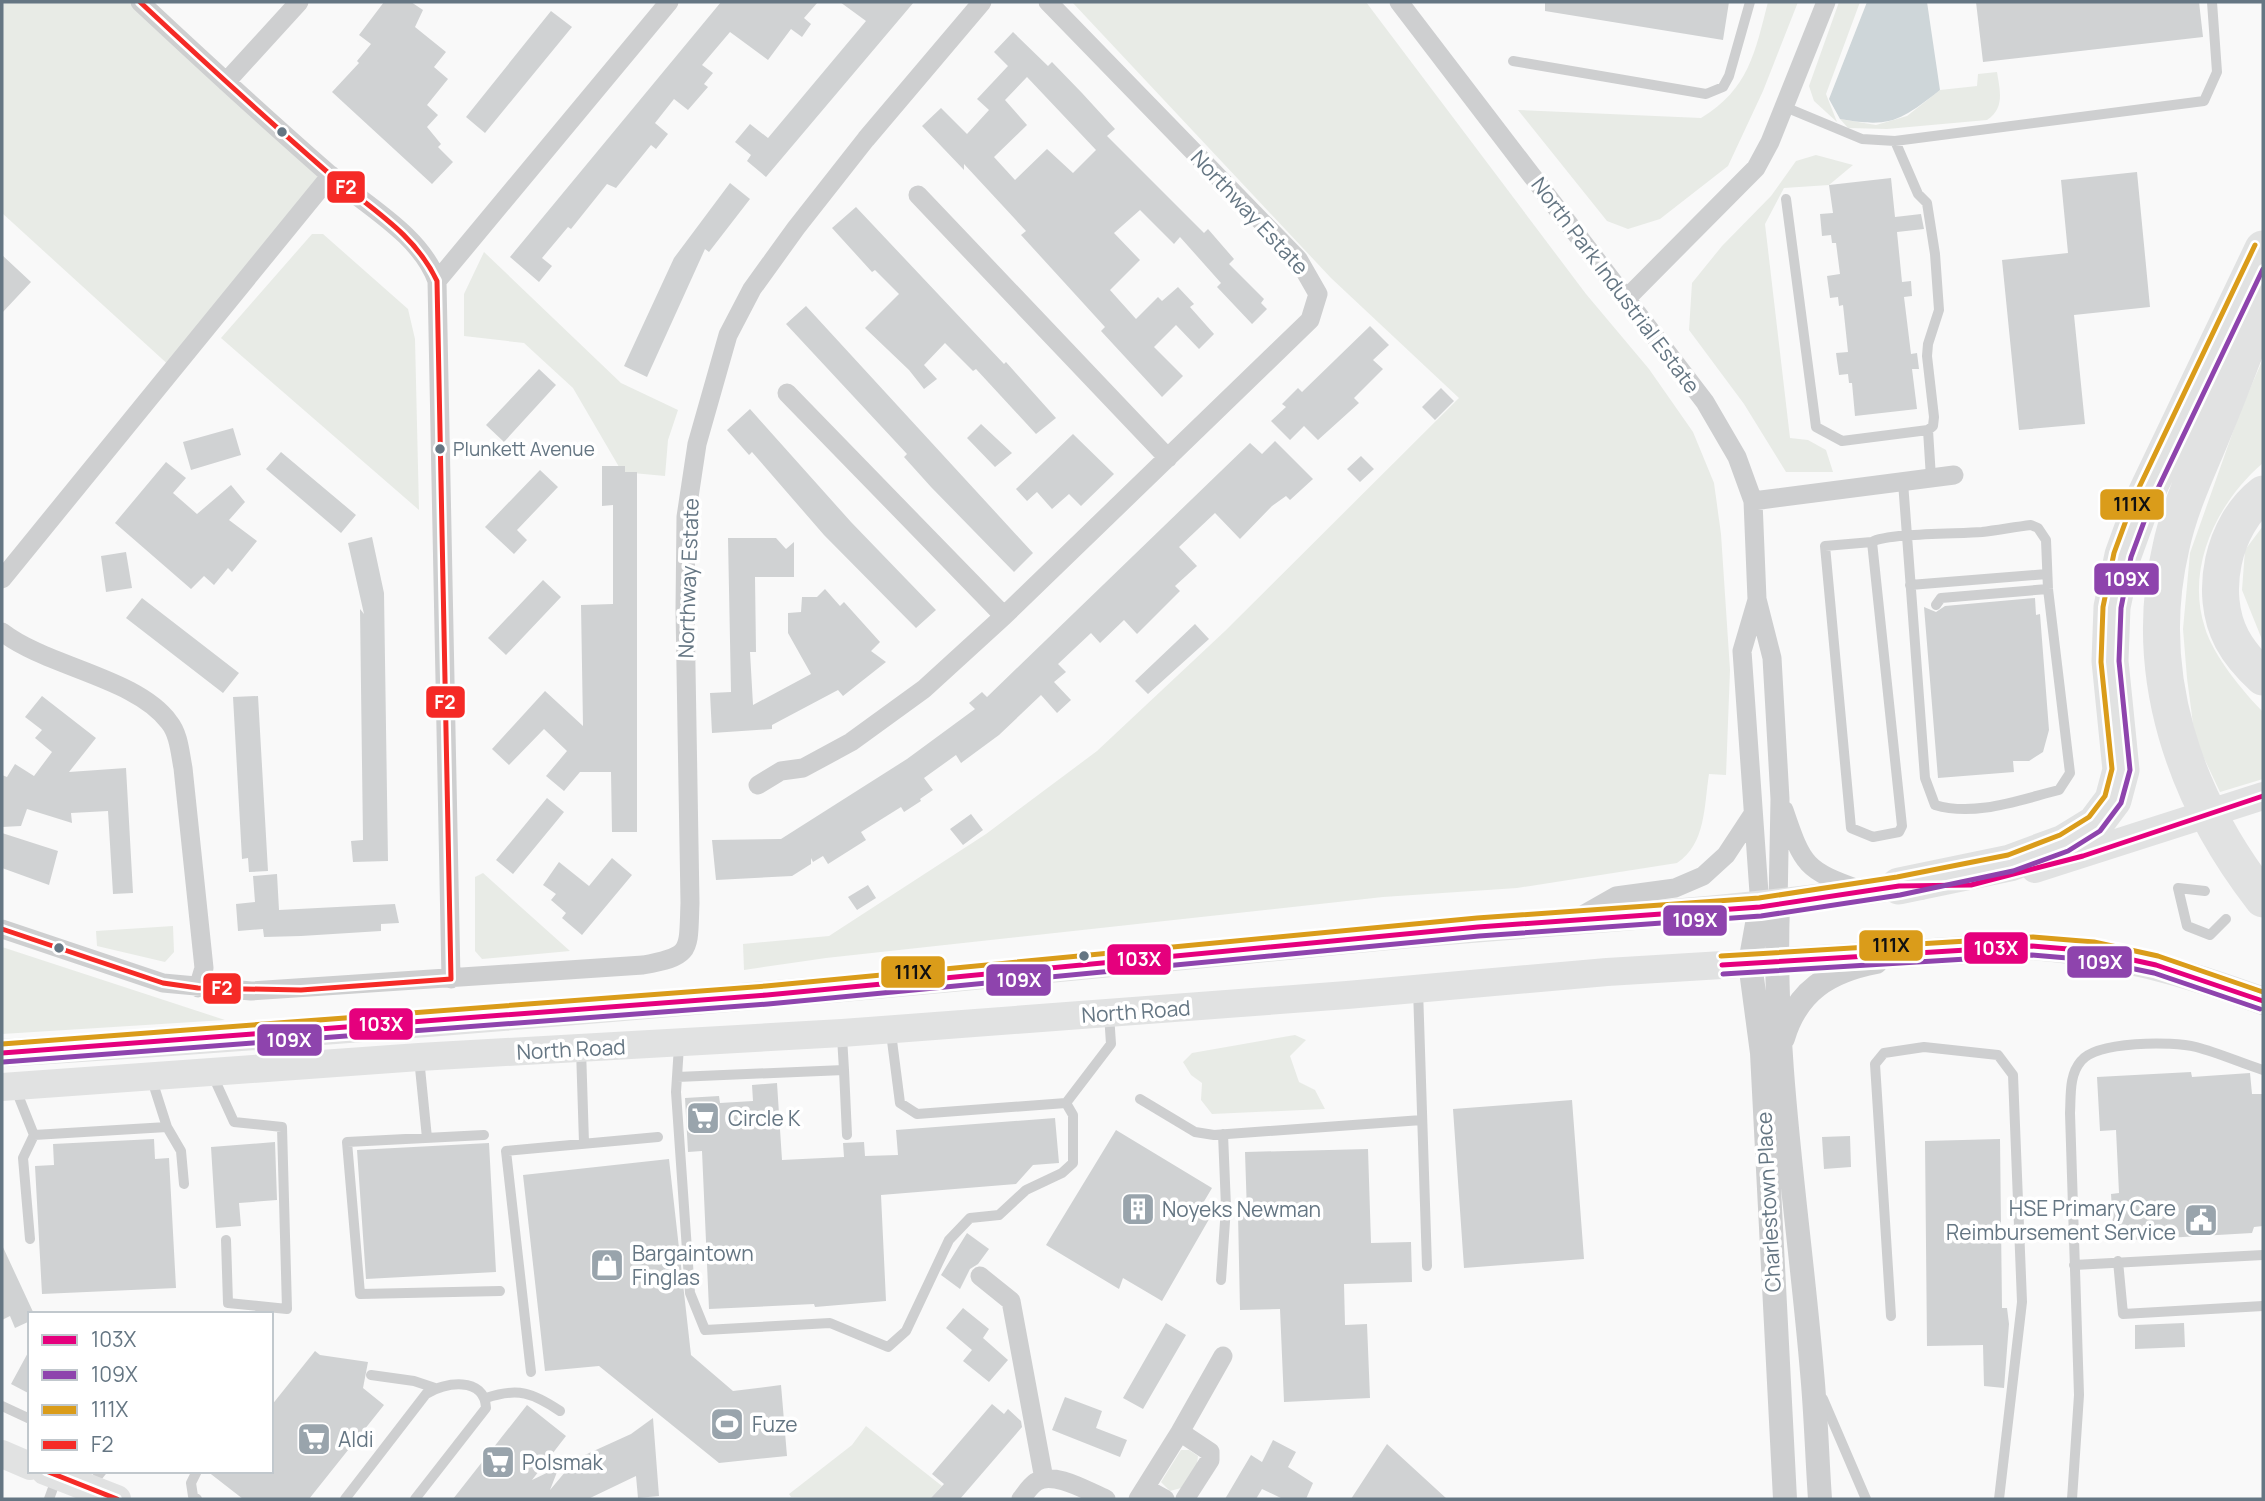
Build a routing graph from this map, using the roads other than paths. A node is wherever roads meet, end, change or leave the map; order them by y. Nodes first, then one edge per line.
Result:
1 (140, 2) edge
2 (299, 2) edge
3 (669, 2) edge
4 (982, 2) edge
5 (1048, 2) edge
6 (1399, 2) edge
7 (1750, 2) edge
8 (1826, 2) edge
9 (2212, 2) edge
10 (1513, 61) dead end
11 (226, 82) junction
12 (1785, 107) junction
13 (1895, 141) junction
14 (331, 175) junction
15 (918, 195) dead end
16 (1786, 199) dead end
17 (2263, 249) edge
18 (438, 281) junction
19 (1627, 298) junction
20 (2263, 304) edge
21 (787, 393) dead end
22 (1928, 430) junction
23 (1168, 458) junction
24 (1954, 475) dead end
25 (1931, 478) junction
26 (1903, 482) junction
27 (2263, 494) edge
28 (1753, 501) junction
29 (1910, 537) junction
30 (1872, 542) junction
31 (2047, 574) junction
32 (2, 579) edge
33 (1910, 585) junction
34 (2048, 589) junction
35 (1757, 599) junction
36 (1936, 605) dead end
37 (1004, 616) junction
38 (2, 632) edge
39 (2263, 677) edge
40 (758, 785) dead end
41 (2263, 796) edge
42 (1780, 799) junction
43 (1753, 814) junction
44 (1882, 889) junction
45 (2205, 891) dead end
46 (2259, 894) edge
47 (1769, 906) junction
48 (1575, 919) junction
49 (2226, 919) dead end
50 (2, 929) edge
51 (1918, 954) junction
52 (1763, 962) junction
53 (451, 979) junction
54 (198, 988) junction
55 (1418, 989) junction
56 (2263, 1002) edge
57 (1108, 1013) junction
58 (891, 1029) junction
59 (842, 1033) junction
60 (679, 1044) junction
61 (581, 1049) junction
62 (2, 1053) edge
63 (419, 1057) junction
64 (844, 1070) junction
65 (2263, 1070) edge
66 (212, 1073) junction
67 (150, 1077) junction
68 (677, 1077) junction
69 (8, 1086) edge
70 (1783, 1091) junction
71 (1140, 1099) dead end
72 (1066, 1103) junction
73 (1422, 1120) junction
74 (167, 1127) junction
75 (1223, 1134) junction
76 (34, 1135) junction
77 (484, 1135) dead end
78 (847, 1135) dead end
79 (657, 1136) dead end
80 (427, 1138) junction
81 (584, 1143) junction
82 (184, 1184) dead end
83 (30, 1239) dead end
84 (226, 1240) dead end
85 (2263, 1255) edge
86 (2119, 1261) junction
87 (2074, 1265) junction
88 (1427, 1266) dead end
89 (980, 1276) dead end
90 (1221, 1280) dead end
91 (500, 1291) dead end
92 (2263, 1306) edge
93 (1891, 1316) dead end
94 (1223, 1356) dead end
95 (531, 1372) dead end
96 (1812, 1372) junction
97 (371, 1375) dead end
98 (435, 1388) junction
99 (486, 1398) junction
100 (2, 1406) edge
101 (560, 1411) dead end
102 (28, 1418) edge
103 (1180, 1432) junction
104 (2, 1454) edge
105 (2, 1463) edge
106 (28, 1466) edge
107 (28, 1467) edge
108 (196, 1473) edge
109 (52, 1479) edge
110 (96, 1479) edge
111 (1044, 1479) junction
112 (1141, 1493) edge
113 (117, 1499) edge
114 (197, 1499) edge
115 (345, 1499) edge
116 (415, 1499) edge
117 (1021, 1499) edge
118 (1106, 1499) edge
119 (1166, 1499) edge
120 (1185, 1499) edge
121 (1785, 1499) edge
122 (1820, 1499) edge
123 (1866, 1499) edge
124 (1999, 1499) edge
125 (2072, 1499) edge

1 - 11 street
2 - 11 street
3 - 18 street
4 - 53 street, Northway Estate
5 - 23 street, Northway Estate
6 - 19 street, North Park Industrial Estate
7 - 10 lane
8 - 12 street
9 - 13 lane
11 - 14 street
12 - 13 lane
12 - 19 street
13 - 22 lane
14 - 18 street
14 - 32 street
15 - 23 street
16 - 22 lane
17 - 44 highway
18 - 53 street
19 - 28 street, North Park Industrial Estate
20 - 46 highway
21 - 37 street
22 - 25 lane
23 - 37 street, Northway Estate
24 - 25 street
25 - 26 street
26 - 28 street
26 - 29 lane
27 - 39 highway
28 - 35 street, North Park Industrial Estate
29 - 30 lane
29 - 31 lane
29 - 33 lane
30 - 30 lane
31 - 33 lane
31 - 34 lane
33 - 34 lane
34 - 36 lane
35 - 42 street, North Park Industrial Estate
35 - 43 street, North Park Industrial Estate
37 - 40 street, Northway Estate
38 - 54 street
41 - 44 main road, North Road
42 - 44 street, North Road
42 - 47 street, North Park Industrial Estate
43 - 47 street, North Park Industrial Estate
43 - 48 street
44 - 47 main road, North Road
45 - 49 lane
47 - 48 main road, North Road
47 - 52 street, Charlestown Place
48 - 62 main road, North Road
50 - 54 street
51 - 52 main road, North Road
51 - 56 main road, North Road
51 - 70 street
52 - 55 main road, North Road
52 - 70 street, Charlestown Place
52 - 121 street, Charlestown Place
53 - 54 street
55 - 57 main road, North Road
55 - 73 lane
57 - 58 main road, North Road
57 - 72 lane
58 - 59 main road, North Road
58 - 72 lane
59 - 60 main road, North Road
59 - 64 lane
60 - 61 main road, North Road
60 - 68 lane
61 - 63 main road, North Road
61 - 81 lane
63 - 66 main road, North Road
63 - 80 lane
64 - 68 lane
64 - 78 lane
65 - 87 lane
66 - 67 main road, North Road
66 - 84 lane
67 - 69 main road, North Road
67 - 74 lane
68 - 72 lane
69 - 76 lane
70 - 96 street, Charlestown Place
71 - 75 lane
73 - 75 lane
73 - 88 lane
74 - 76 lane
74 - 82 lane
75 - 90 lane
76 - 83 lane
77 - 80 lane
79 - 81 lane
80 - 91 lane
81 - 95 lane
85 - 86 lane
86 - 87 lane
86 - 92 lane
87 - 125 lane
89 - 111 street
93 - 124 lane
94 - 103 street
96 - 122 street, Charlestown Place
96 - 123 lane
97 - 98 lane
98 - 99 lane
98 - 115 lane
99 - 101 lane
99 - 116 lane
100 - 102 lane
103 - 112 street
103 - 120 street
104 - 106 main road
105 - 107 main road
108 - 114 lane
109 - 110 main road
110 - 113 main road
111 - 117 street
111 - 118 street
112 - 119 street

